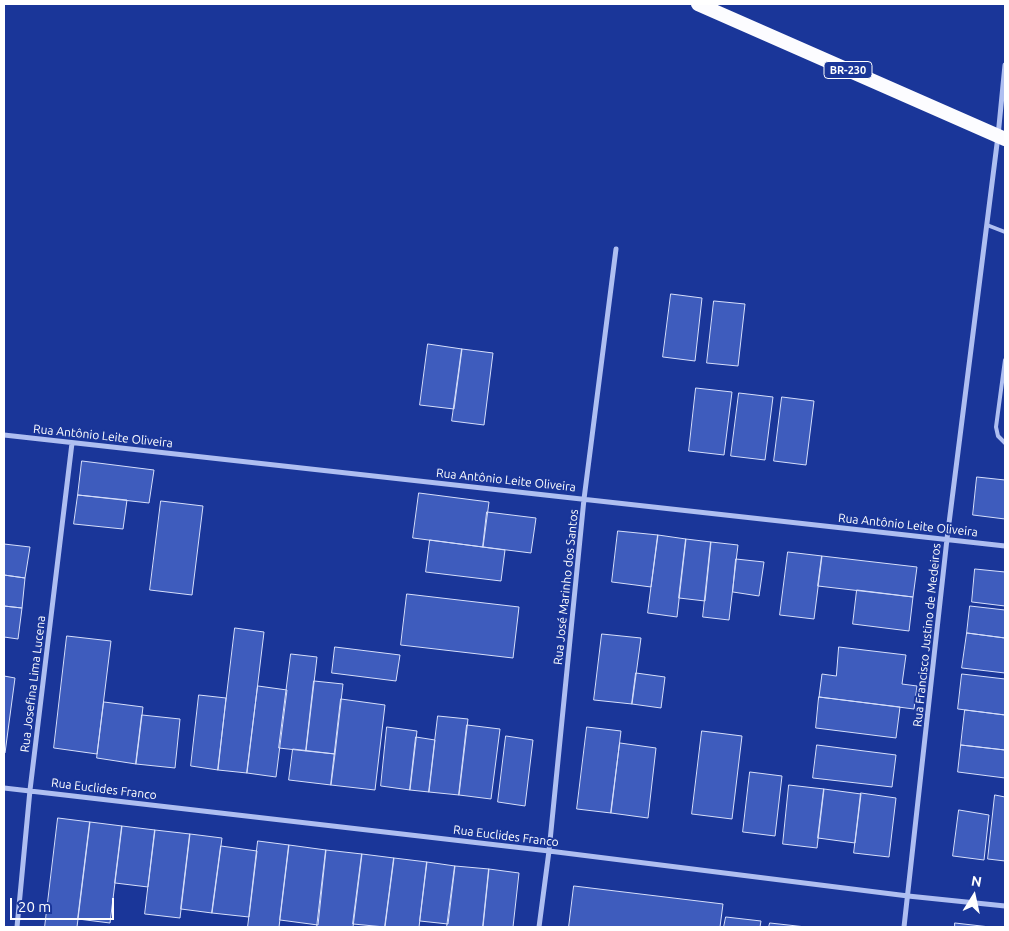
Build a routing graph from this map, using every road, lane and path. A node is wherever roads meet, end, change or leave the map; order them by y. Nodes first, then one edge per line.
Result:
1 (698, 4) edge
2 (1005, 65) edge
3 (1002, 138) edge
4 (987, 225) junction
5 (1005, 232) edge
6 (616, 249) dead end
7 (1005, 360) edge
8 (4, 435) edge
9 (72, 443) junction
10 (1005, 443) edge
11 (584, 499) junction
12 (947, 539) junction
13 (1005, 546) edge
14 (4, 788) edge
15 (30, 790) junction
16 (549, 851) junction
17 (908, 896) junction
18 (1005, 906) edge
19 (17, 927) edge
20 (539, 927) edge
21 (904, 927) edge

1 - 3 highway, BR-230
2 - 3 street, Rua Francisco Justino de Medeiros
3 - 4 street, Rua Francisco Justino de Medeiros
4 - 5 lane
4 - 12 street, Rua Francisco Justino de Medeiros
6 - 11 street, Rua José Marinho dos Santos
7 - 10 lane
8 - 9 street, Rua Antônio Leite Oliveira
9 - 11 street, Rua Antônio Leite Oliveira
9 - 15 street, Rua Josefina Lima Lucena
11 - 12 street, Rua Antônio Leite Oliveira
11 - 16 street, Rua José Marinho dos Santos
12 - 13 street, Rua Antônio Leite Oliveira
12 - 17 street, Rua Francisco Justino de Medeiros
14 - 15 street, Rua Euclides Franco
15 - 16 street, Rua Euclides Franco
15 - 19 street, Rua Josefina Lima Lucena
16 - 17 street, Rua Euclides Franco
16 - 20 street, Rua José Marinho dos Santos
17 - 18 street, Rua Euclides Franco
17 - 21 street, Rua Francisco Justino de Medeiros

